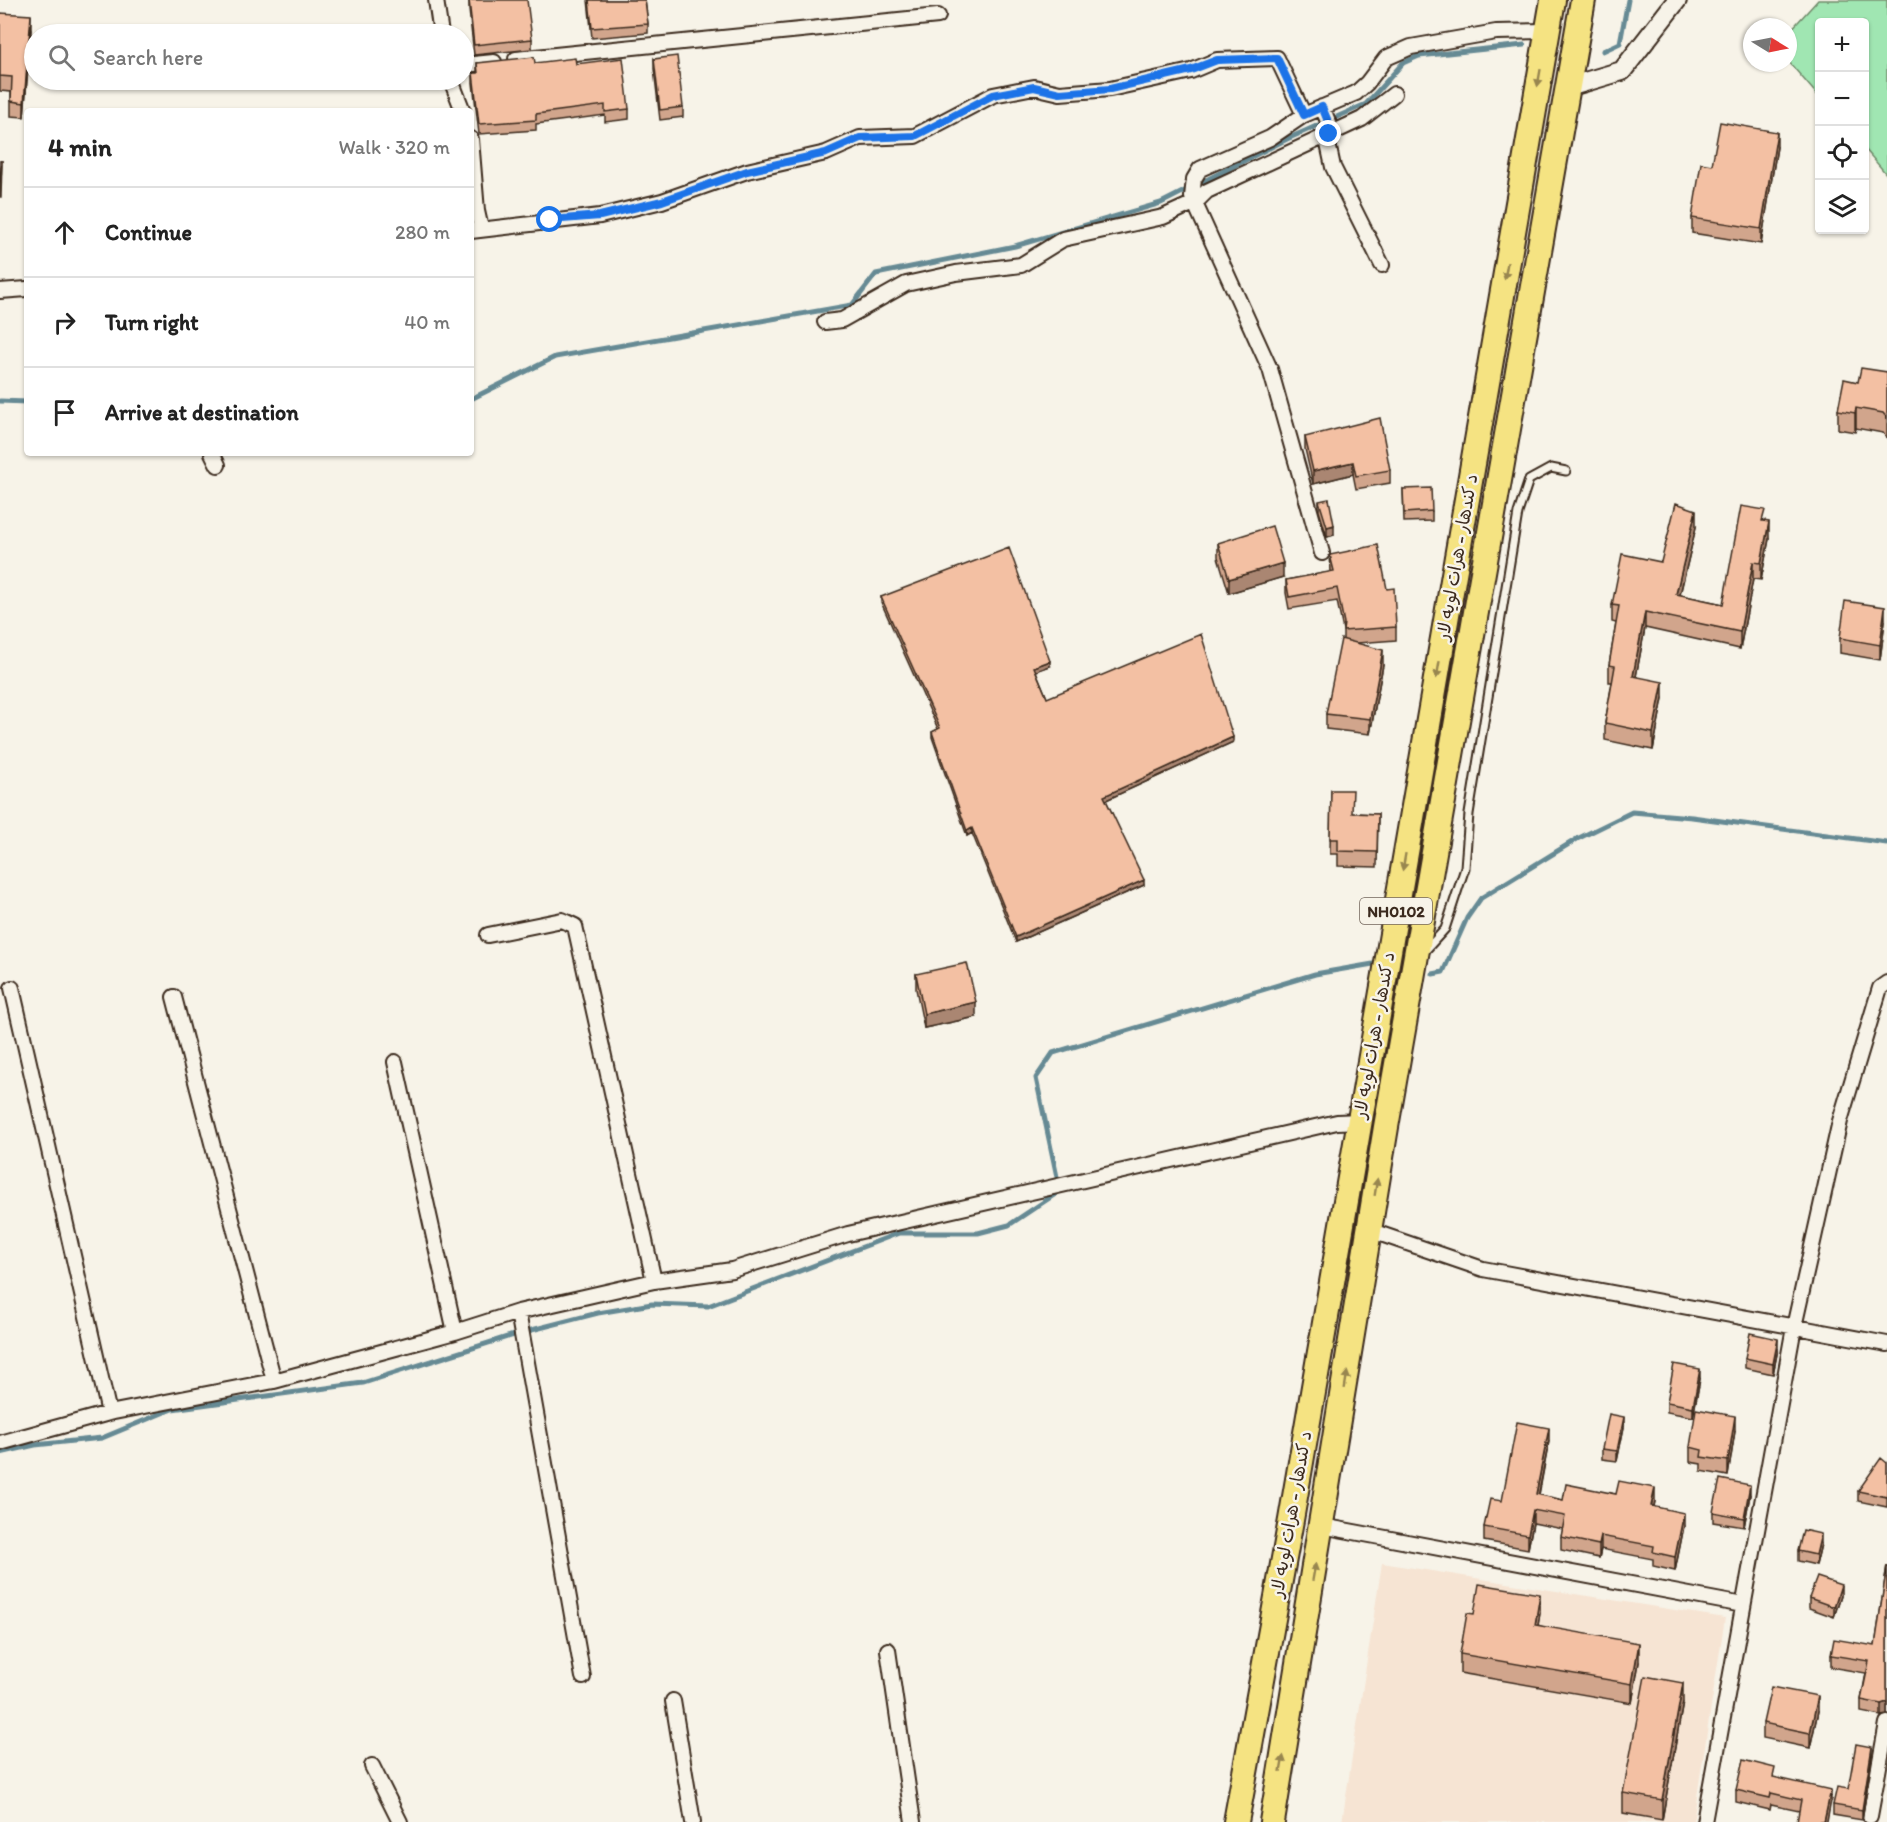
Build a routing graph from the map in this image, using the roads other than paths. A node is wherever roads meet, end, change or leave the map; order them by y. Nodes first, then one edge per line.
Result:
1 (436, 0) edge
2 (1553, 0) edge
3 (1583, 0) edge
4 (1677, 0) edge
5 (938, 16) dead end
6 (440, 24) edge
7 (1548, 31) junction
8 (474, 64) edge
9 (1568, 87) junction
10 (455, 90) edge
11 (1394, 94) dead end
12 (462, 108) edge
13 (1304, 115) junction
14 (1326, 120) junction
15 (474, 182) edge
16 (1193, 200) junction
17 (477, 224) edge
18 (1382, 265) dead end
19 (24, 289) edge
20 (0, 291) edge
21 (825, 322) dead end
22 (1473, 461) junction
23 (1502, 464) junction
24 (1566, 471) dead end
25 (1322, 554) dead end
26 (488, 936) dead end
27 (1415, 963) junction
28 (1887, 983) edge
29 (12, 988) dead end
30 (174, 997) dead end
31 (395, 1062) dead end
32 (1360, 1121) junction
33 (1386, 1127) junction
34 (1369, 1230) junction
35 (654, 1281) junction
36 (519, 1318) junction
37 (1794, 1327) junction
38 (455, 1332) junction
39 (1887, 1344) edge
40 (274, 1381) junction
41 (109, 1413) junction
42 (0, 1443) edge
43 (1322, 1526) junction
44 (1743, 1605) junction
45 (1271, 1628) junction
46 (1304, 1631) junction
47 (888, 1650) dead end
48 (583, 1677) dead end
49 (673, 1701) dead end
50 (1887, 1723) edge
51 (372, 1766) dead end
52 (1870, 1816) dead end
53 (400, 1822) edge
54 (693, 1822) edge
55 (913, 1822) edge
56 (1236, 1822) edge
57 (1272, 1822) edge
58 (1704, 1822) edge

1 - 6 street
2 - 7 highway, د کندهار - هرات لويه لار / NH0102
3 - 9 highway, د کندهار - هرات لويه لار / NH0102
4 - 9 street
5 - 8 street
7 - 14 street
7 -> 22 highway, د کندهار - هرات لويه لار / NH0102
9 - 23 highway, د کندهار - هرات لويه لار / NH0102
10 - 12 street
11 - 14 street
13 - 14 street
13 - 16 street
13 - 17 street
14 - 16 street
14 - 18 street
15 - 17 street
16 - 21 street
16 - 25 street
19 - 20 street
22 - 23 highway
22 -> 32 highway, د کندهار - هرات لويه لار / NH0102
23 - 27 highway, د کندهار - هرات لويه لار / NH0102
24 - 27 lane
26 - 35 street
27 - 33 highway, د کندهار - هرات لويه لار / NH0102
28 - 37 street
29 - 41 street
30 - 40 street
31 - 38 street
32 - 33 highway
32 - 35 street
32 - 45 highway, د کندهار - هرات لويه لار / NH0102
34 -> 33 highway, د کندهار - هرات لويه لار / NH0102
34 - 37 street
43 -> 34 highway, د کندهار - هرات لويه لار / NH0102
35 - 36 street
36 - 38 street
36 - 48 street
37 - 39 street
37 - 44 street
38 - 40 street
40 - 41 street
41 - 42 street
43 - 44 street
46 -> 43 highway, د کندهار - هرات لويه لار / NH0102
44 - 58 street
45 - 46 highway
45 - 56 highway, د کندهار - هرات لويه لار / NH0102
57 -> 46 highway, د کندهار - هرات لويه لار / NH0102
47 - 55 street
49 - 54 street
50 - 52 street
51 - 53 street

